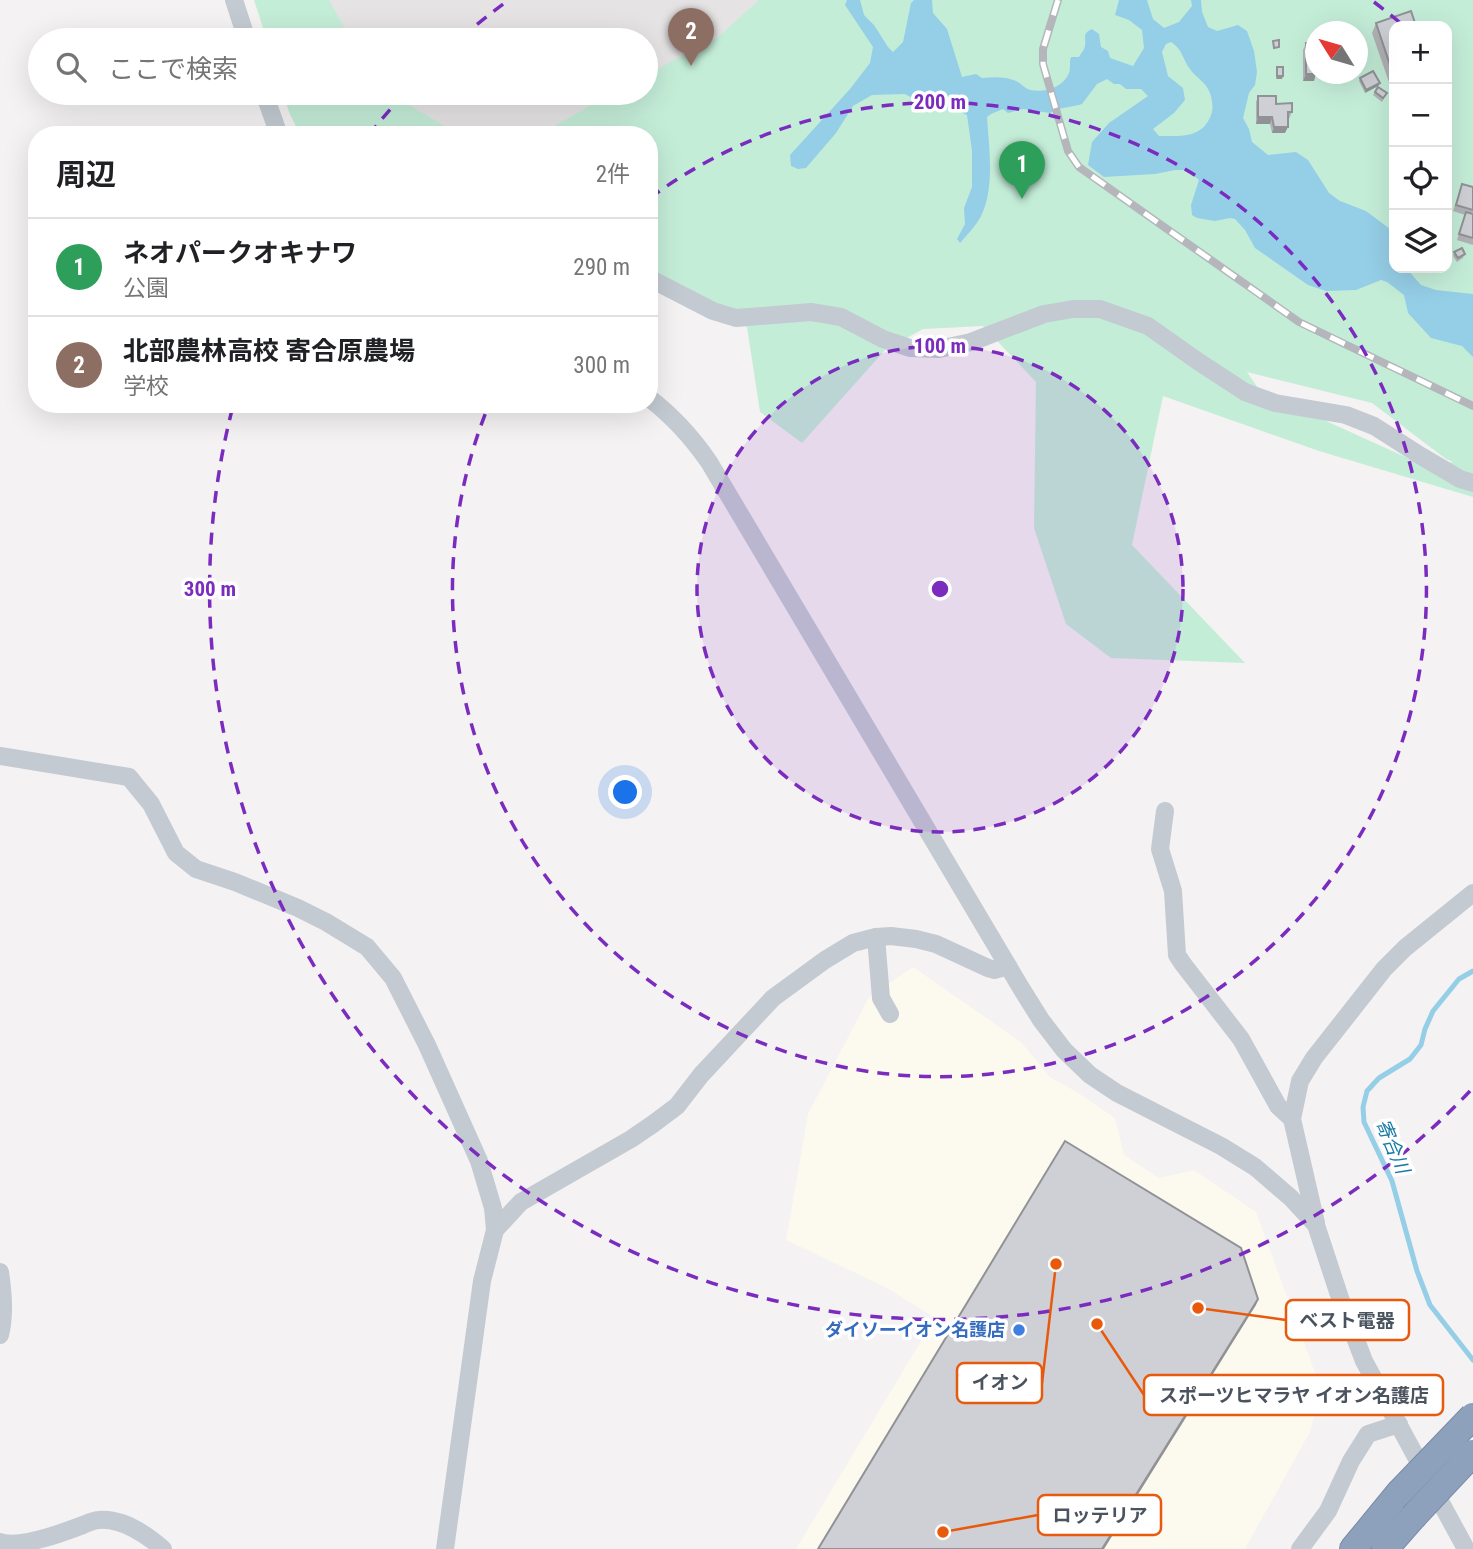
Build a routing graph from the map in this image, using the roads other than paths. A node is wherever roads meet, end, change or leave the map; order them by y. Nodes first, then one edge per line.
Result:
1 (234, 0) edge
2 (243, 28) edge
3 (268, 105) edge
4 (276, 126) edge
5 (658, 283) edge
6 (658, 405) edge
7 (1473, 483) edge
8 (0, 756) edge
9 (1164, 811) dead end
10 (1473, 893) edge
11 (876, 937) junction
12 (1008, 966) junction
13 (890, 1014) dead end
14 (1292, 1119) junction
15 (1316, 1224) junction
16 (495, 1230) junction
17 (0, 1272) edge
18 (0, 1335) edge
19 (1473, 1416) edge
20 (1399, 1424) junction
21 (1473, 1453) edge
22 (0, 1542) edge
23 (163, 1549) edge
24 (445, 1549) edge
25 (1300, 1549) edge
26 (1353, 1549) edge
27 (1385, 1549) edge
28 (1466, 1549) edge

1 - 2 street
3 - 4 street
5 - 7 street
6 - 12 street
8 - 16 street
9 - 14 street
10 - 14 street
11 - 12 street
11 - 13 street
11 - 16 street
12 - 15 street
14 - 15 street
15 - 20 street
16 - 24 street
17 - 18 street
19 - 26 highway, bridge
20 - 25 street
20 - 28 street
21 - 27 highway, bridge
22 - 23 street

